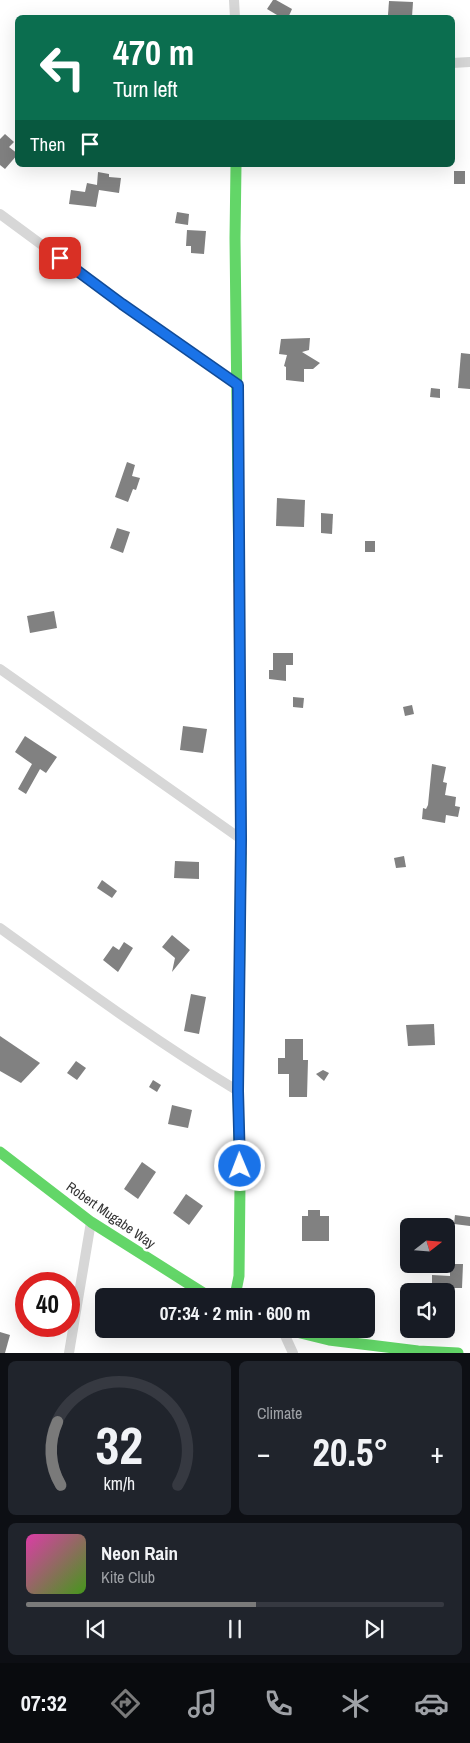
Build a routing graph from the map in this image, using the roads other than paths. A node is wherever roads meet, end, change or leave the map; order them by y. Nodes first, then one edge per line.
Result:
1 (234, 0) edge
2 (235, 15) edge
3 (470, 62) edge
4 (455, 63) edge
5 (236, 167) edge
6 (0, 214) edge
7 (238, 385) junction
8 (0, 668) edge
9 (241, 839) junction
10 (0, 928) edge
11 (238, 1091) junction
12 (0, 1152) edge
13 (91, 1222) junction
14 (195, 1288) edge
15 (237, 1288) edge
16 (287, 1338) edge
17 (321, 1338) edge
18 (69, 1353) edge
19 (293, 1353) edge
20 (458, 1353) edge

1 - 2 street
3 - 4 street
5 - 7 street
6 - 7 street
7 - 9 street
8 - 9 street
9 - 11 street
10 - 11 street
11 - 15 street
12 - 13 street, Robert Mugabe Way
13 - 14 street, Robert Mugabe Way
13 - 18 street
16 - 19 street
17 - 20 street

